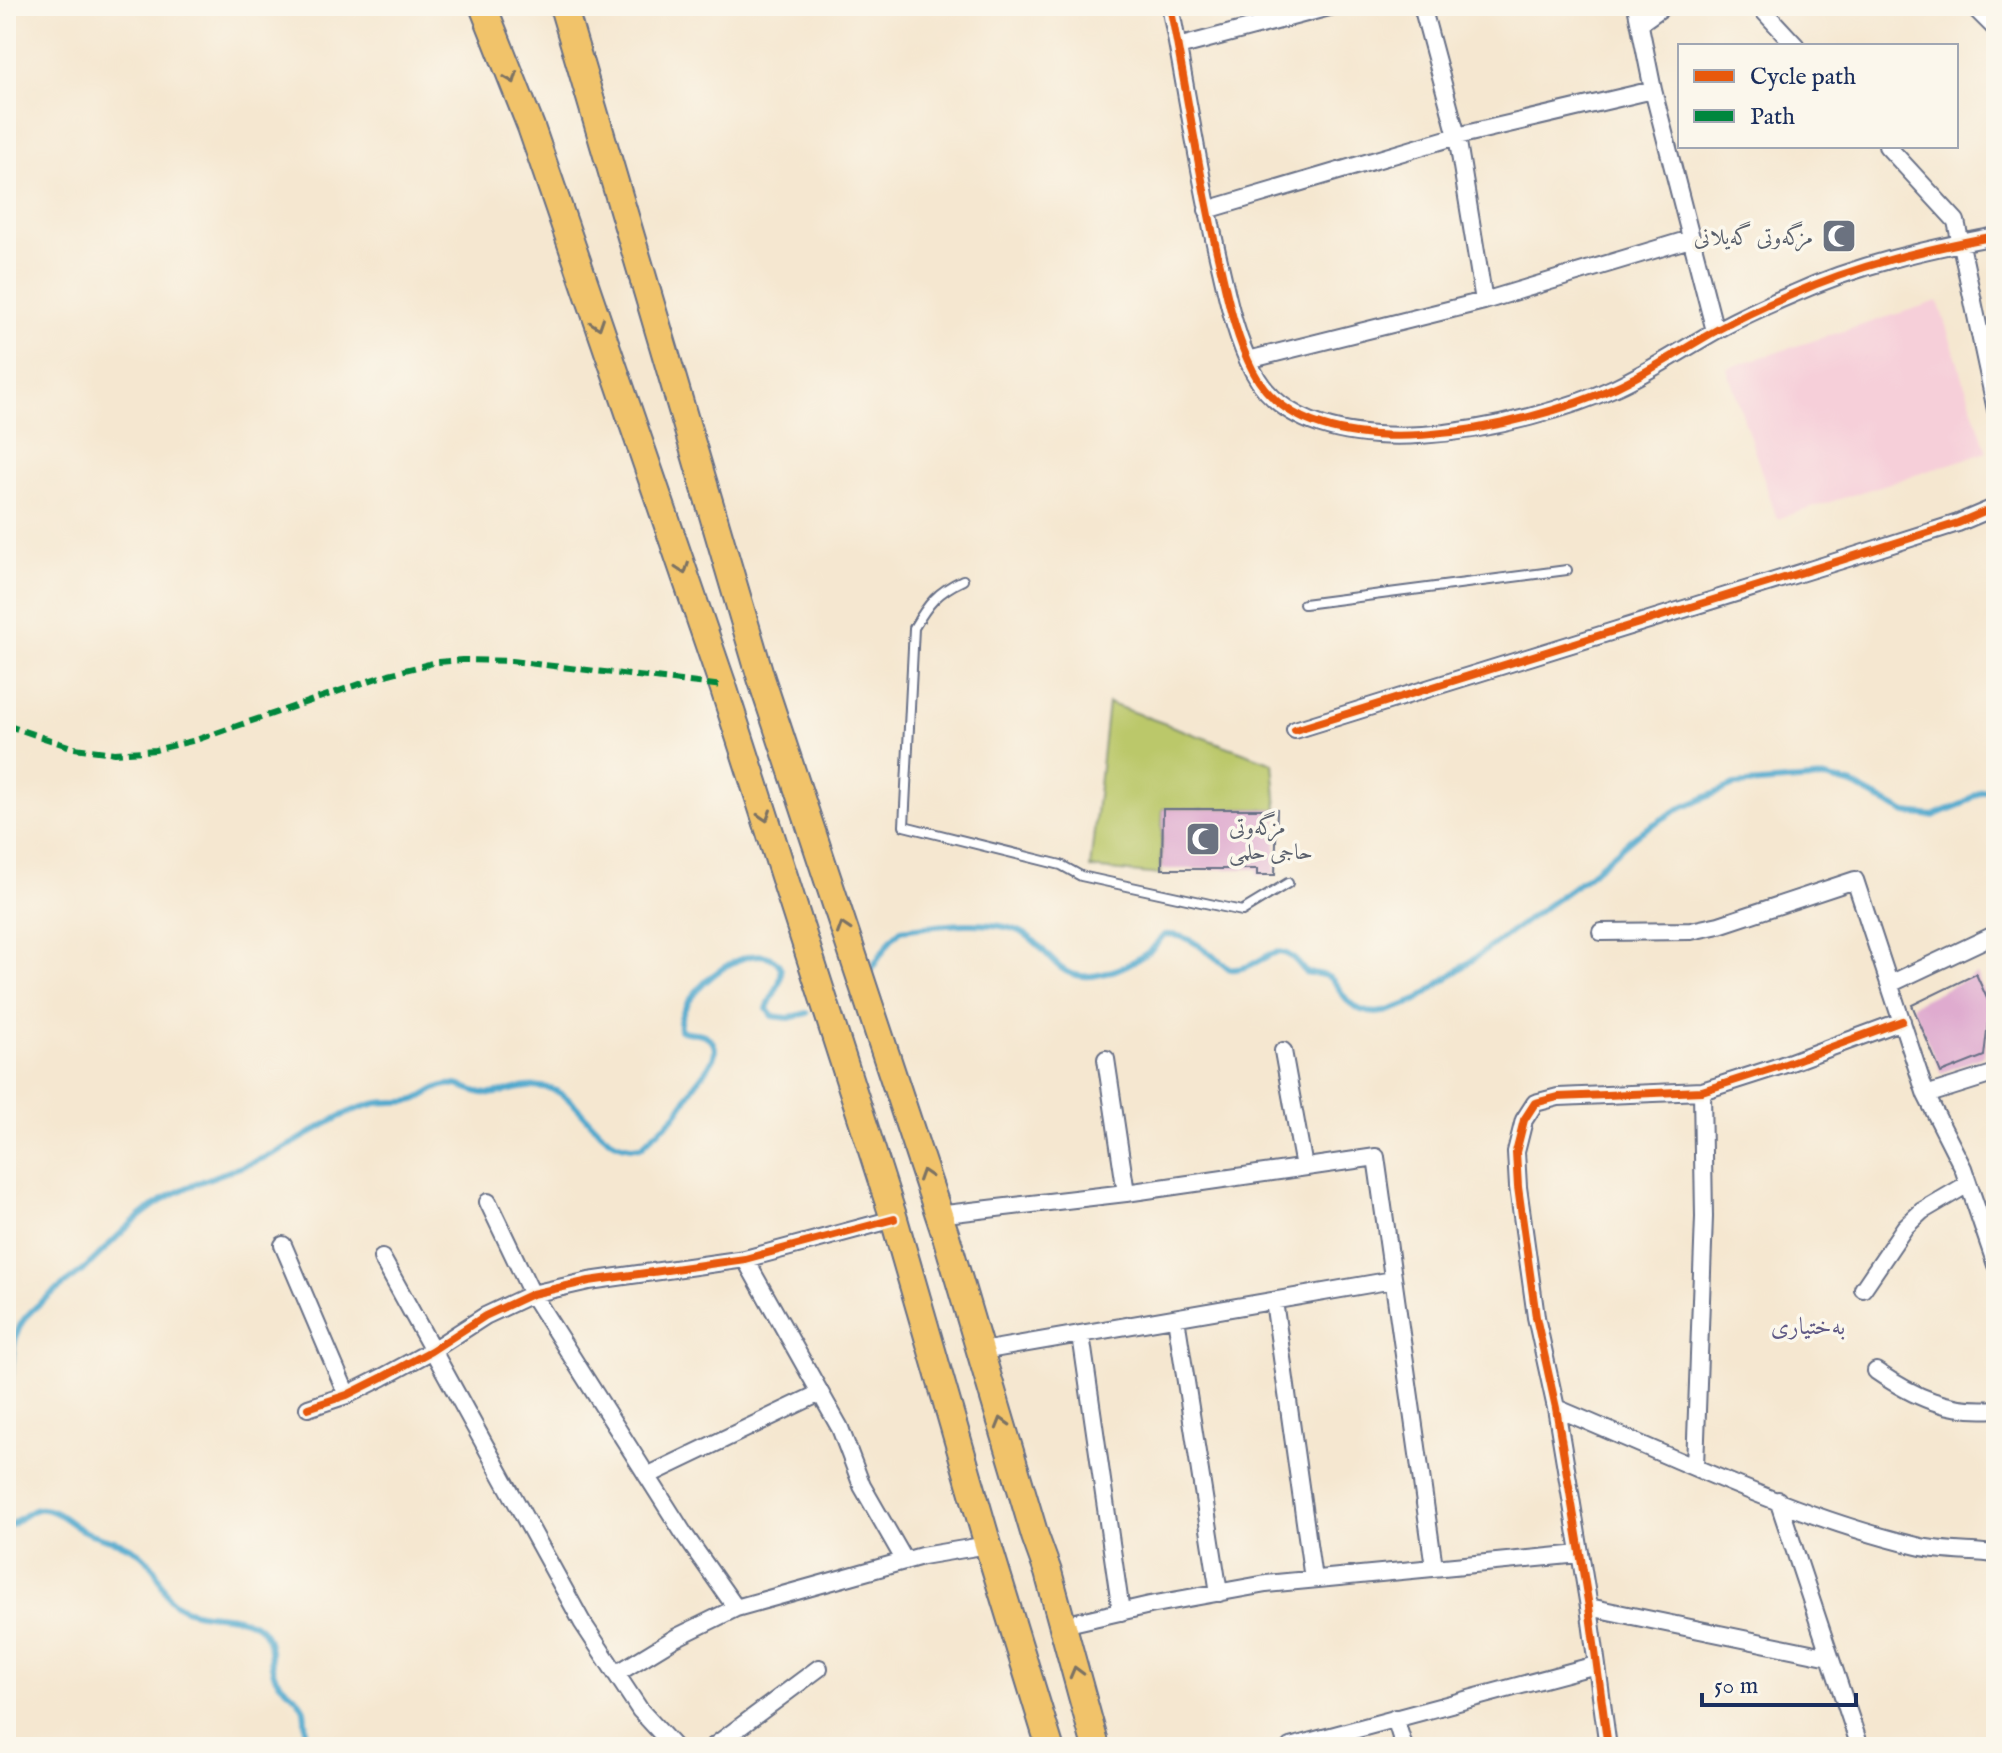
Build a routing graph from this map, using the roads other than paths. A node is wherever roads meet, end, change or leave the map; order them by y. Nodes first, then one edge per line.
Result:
1 (483, 6) edge
2 (563, 6) edge
3 (1170, 6) edge
4 (1333, 6) edge
5 (1422, 6) edge
6 (1664, 6) edge
7 (1759, 6) edge
8 (1973, 6) edge
9 (1638, 14) edge
10 (1996, 29) edge
11 (1794, 44) edge
12 (1178, 47) junction
13 (1653, 90) junction
14 (1457, 136) junction
15 (1889, 148) edge
16 (1207, 210) junction
17 (1996, 236) edge
18 (1690, 239) junction
19 (1961, 242) junction
20 (1484, 301) junction
21 (1715, 331) junction
22 (1248, 360) junction
23 (1996, 410) edge
24 (1996, 507) edge
25 (1567, 570) dead end
26 (963, 580) dead end
27 (1304, 604) dead end
28 (761, 678) junction
29 (723, 686) junction
30 (1295, 730) dead end
31 (1288, 883) dead end
32 (1601, 932) dead end
33 (1996, 934) edge
34 (1890, 984) junction
35 (1902, 1021) junction
36 (1283, 1051) dead end
37 (1106, 1059) dead end
38 (1996, 1073) edge
39 (1702, 1091) junction
40 (1926, 1095) junction
41 (1304, 1167) junction
42 (1968, 1184) junction
43 (1126, 1193) junction
44 (488, 1202) dead end
45 (937, 1215) junction
46 (894, 1219) junction
47 (283, 1245) dead end
48 (382, 1258) dead end
49 (745, 1259) junction
50 (1996, 1265) edge
51 (1393, 1280) junction
52 (1863, 1289) dead end
53 (532, 1294) junction
54 (1274, 1301) junction
55 (1176, 1318) junction
56 (1081, 1335) junction
57 (431, 1351) junction
58 (982, 1351) junction
59 (1876, 1371) dead end
60 (820, 1393) junction
61 (347, 1395) junction
62 (308, 1408) dead end
63 (1556, 1408) junction
64 (1996, 1409) edge
65 (1695, 1466) junction
66 (647, 1476) junction
67 (1778, 1500) junction
68 (988, 1545) junction
69 (1580, 1554) junction
70 (1996, 1554) edge
71 (905, 1561) junction
72 (1434, 1567) junction
73 (1313, 1579) junction
74 (1219, 1593) junction
75 (1589, 1607) junction
76 (736, 1608) junction
77 (1121, 1612) junction
78 (1063, 1625) junction
79 (1830, 1657) junction
80 (1596, 1665) junction
81 (819, 1668) dead end
82 (616, 1674) junction
83 (1395, 1718) junction
84 (674, 1747) edge
85 (713, 1747) edge
86 (1050, 1747) edge
87 (1096, 1747) edge
88 (1290, 1747) edge
89 (1404, 1747) edge
90 (1608, 1747) edge
91 (1860, 1747) edge

1 -> 29 main road
2 - 28 main road
3 - 12 street
4 - 12 street
5 - 14 street
6 - 9 street
7 - 11 street
8 - 10 street
9 - 13 street
12 - 16 street
13 - 14 street
13 - 18 street
14 - 16 street
14 - 20 street
15 - 19 street
16 - 22 street
17 - 19 street
18 - 20 street
18 - 21 street
19 - 21 street
19 - 23 street
20 - 22 street
21 - 22 street
24 - 30 street
25 - 27 lane
26 - 31 lane
28 - 29 main road
45 -> 28 main road
29 -> 46 main road
32 - 34 street
33 - 34 street
34 - 35 street
35 - 39 street
35 - 40 street
36 - 41 street
37 - 43 street
38 - 40 street
39 - 63 street
39 - 65 street
40 - 42 street
41 - 43 street
41 - 51 street
42 - 50 street
42 - 52 street
43 - 45 street
44 - 53 street
45 - 58 main road
46 - 49 street
46 - 68 main road
47 - 61 street
48 - 57 street
49 - 53 street
49 - 60 street
51 - 54 street
51 - 72 street
53 - 57 street
53 - 66 street
54 - 55 street
54 - 73 street
55 - 56 street
55 - 74 street
56 - 58 street
56 - 77 street
57 - 61 street
57 - 82 street
78 -> 58 main road
59 - 64 street
60 - 66 street
60 - 71 street
61 - 62 street
63 - 65 street
63 - 69 street
65 - 67 street
66 - 76 street
67 - 70 street
67 - 79 street
68 - 71 street
68 - 86 main road
69 - 72 street
69 - 75 street
71 - 76 street
72 - 73 street
73 - 74 street
74 - 77 street
75 - 79 street
75 - 80 street
76 - 82 street
77 - 78 street
87 -> 78 main road
79 - 91 street
80 - 83 street
80 - 90 street
81 - 85 street
82 - 84 street
83 - 88 street
83 - 89 street

